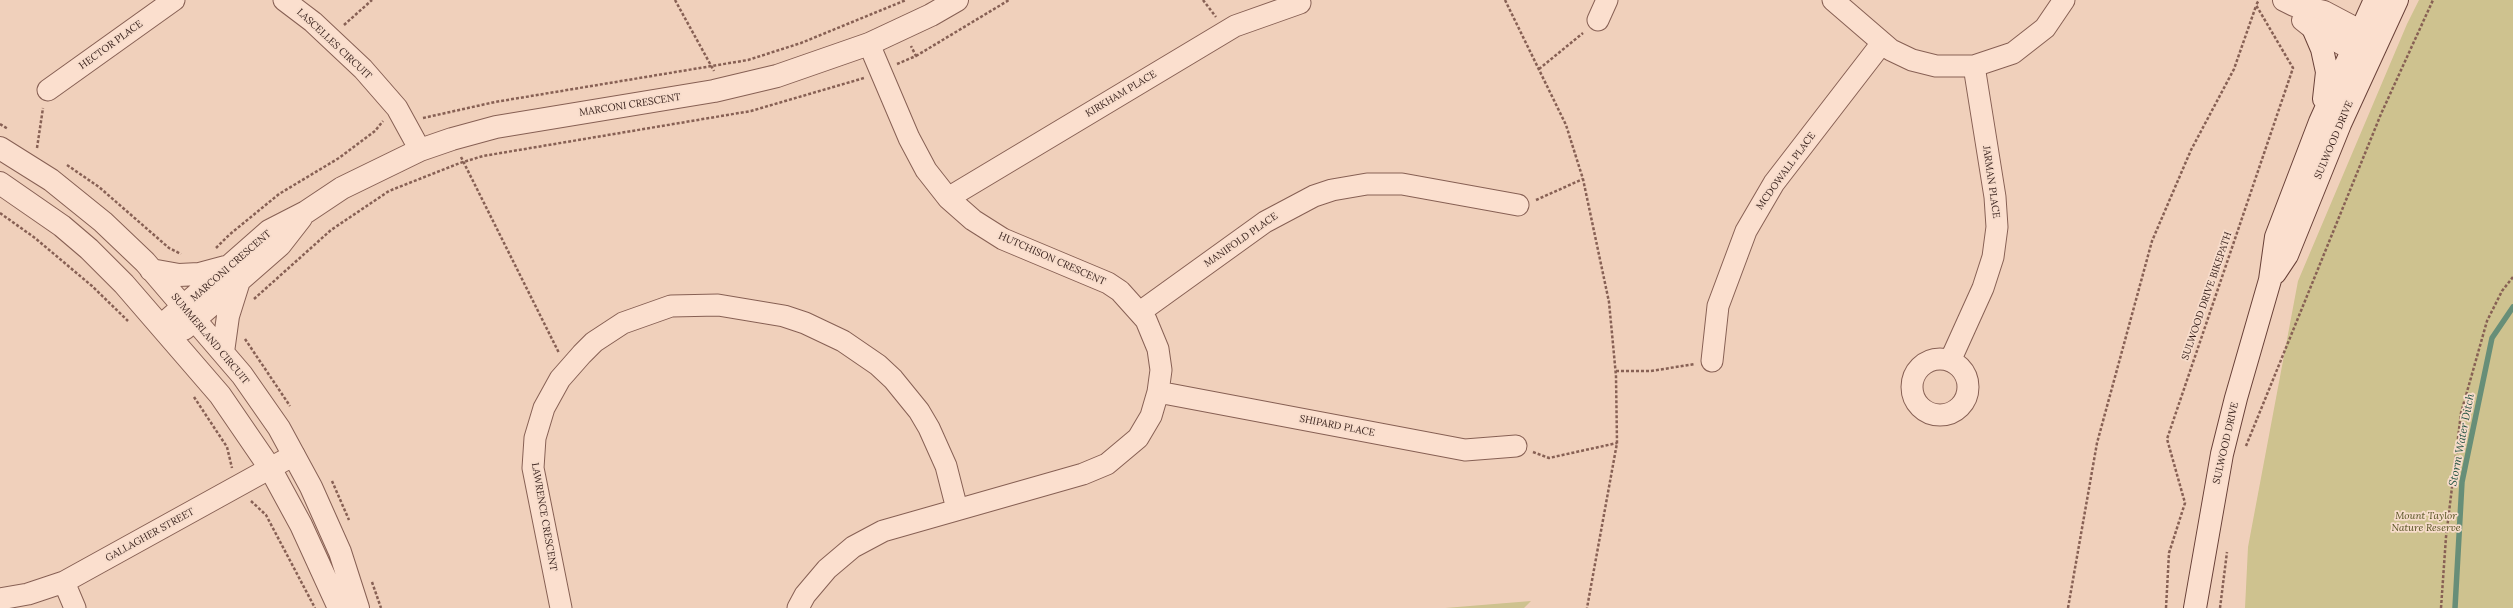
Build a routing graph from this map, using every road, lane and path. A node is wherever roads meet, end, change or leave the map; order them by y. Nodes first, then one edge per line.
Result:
1 (174, 0) edge
2 (284, 0) edge
3 (372, 0) edge
4 (675, 0) edge
5 (957, 0) edge
6 (1009, 0) edge
7 (1505, 0) edge
8 (1607, 0) edge
9 (1833, 0) edge
10 (2064, 0) edge
11 (2260, 0) edge
12 (2375, 0) edge
13 (2397, 0) edge
14 (2433, 0) edge
15 (1300, 3) dead end
16 (2289, 3) edge
17 (2256, 5) junction
18 (1598, 20) joint
19 (2313, 28) junction
20 (332, 40) junction
21 (2356, 40) junction
22 (1882, 43) junction
23 (869, 44) junction
24 (2373, 49) junction
25 (916, 56) dead end
26 (1974, 66) junction
27 (1539, 69) junction
28 (724, 89) junction
29 (48, 90) dead end
30 (2320, 122) junction
31 (452, 138) junction
32 (0, 148) edge
33 (420, 150) junction
34 (1583, 179) junction
35 (0, 184) edge
36 (948, 198) junction
37 (1518, 205) joint
38 (0, 214) edge
39 (151, 270) junction
40 (234, 274) junction
41 (2513, 277) edge
42 (2270, 280) junction
43 (1140, 312) junction
44 (189, 313) junction
45 (132, 325) dead end
46 (167, 333) junction
47 (223, 352) junction
48 (1712, 361) joint
49 (1950, 361) dead end
50 (568, 370) junction
51 (1616, 371) junction
52 (190, 392) dead end
53 (1158, 392) junction
54 (1617, 443) junction
55 (1516, 446) joint
56 (2244, 451) dead end
57 (294, 455) junction
58 (270, 468) junction
59 (233, 471) dead end
60 (248, 500) dead end
61 (957, 509) junction
62 (2227, 548) dead end
63 (64, 582) junction
64 (0, 599) edge
65 (75, 608) edge
66 (315, 608) edge
67 (339, 608) edge
68 (358, 608) edge
69 (561, 608) edge
70 (798, 608) edge
71 (1586, 608) edge
72 (2068, 608) edge
73 (2166, 608) edge
74 (2195, 608) edge
75 (2220, 608) edge
76 (2442, 608) edge

1 - 29 street, HECTOR PLACE
2 - 20 street, LASCELLES CIRCUIT
3 - 20 path
4 - 28 path
5 - 23 street, MARCONI CRESCENT
6 - 25 path
7 - 27 path
8 - 18 street
9 - 22 street
10 - 26 street
11 - 17 path
12 - 21 street, SULWOOD DRIVE
13 - 24 street, SULWOOD DRIVE
14 - 56 path
15 - 36 street, KIRKHAM PLACE
16 - 19 street
16 - 21 street
17 - 72 path
17 - 73 path, SULWOOD DRIVE BIKEPATH
18 - 27 path
19 - 21 street
19 - 30 street
20 - 33 street, LASCELLES CIRCUIT
21 - 24 street
21 - 30 street, SULWOOD DRIVE
22 - 26 street
22 - 48 street, MCDOWALL PLACE
23 - 28 street, MARCONI CRESCENT
23 - 36 street, HUTCHISON CRESCENT
24 - 42 street, SULWOOD DRIVE
26 - 49 street, JARMAN PLACE
27 - 34 path
28 - 31 street, MARCONI CRESCENT
30 - 42 street, SULWOOD DRIVE
31 - 33 street, MARCONI CRESCENT
31 - 50 path
32 - 39 street, SUMMERLAND CIRCUIT
33 - 40 street, MARCONI CRESCENT
34 - 37 path
34 - 51 path
35 - 46 street
36 - 43 street, HUTCHISON CRESCENT
37 - 43 street, MANIFOLD PLACE
38 - 45 path
39 - 40 street
39 - 44 street, SUMMERLAND CIRCUIT
40 - 44 street, MARCONI CRESCENT
40 - 47 street
41 - 76 path
42 - 74 street, SULWOOD DRIVE
43 - 53 street, HUTCHISON CRESCENT
44 - 46 street, MARCONI CRESCENT
44 - 47 street, SUMMERLAND CIRCUIT
46 - 58 street
47 - 57 street, SUMMERLAND CIRCUIT
48 - 51 path
50 - 61 street, LAWRENCE CRESCENT
50 - 69 street, LAWRENCE CRESCENT
51 - 54 path
52 - 59 path
53 - 55 street, SHIPARD PLACE
53 - 61 street, HUTCHISON CRESCENT
54 - 55 path
54 - 71 path
57 - 58 street, GALLAGHER STREET
57 - 68 street, SUMMERLAND CIRCUIT
58 - 63 street, GALLAGHER STREET
58 - 67 street
60 - 66 path
61 - 70 street, HUTCHISON CRESCENT
62 - 75 path
63 - 64 street, GALLAGHER STREET
63 - 65 street

